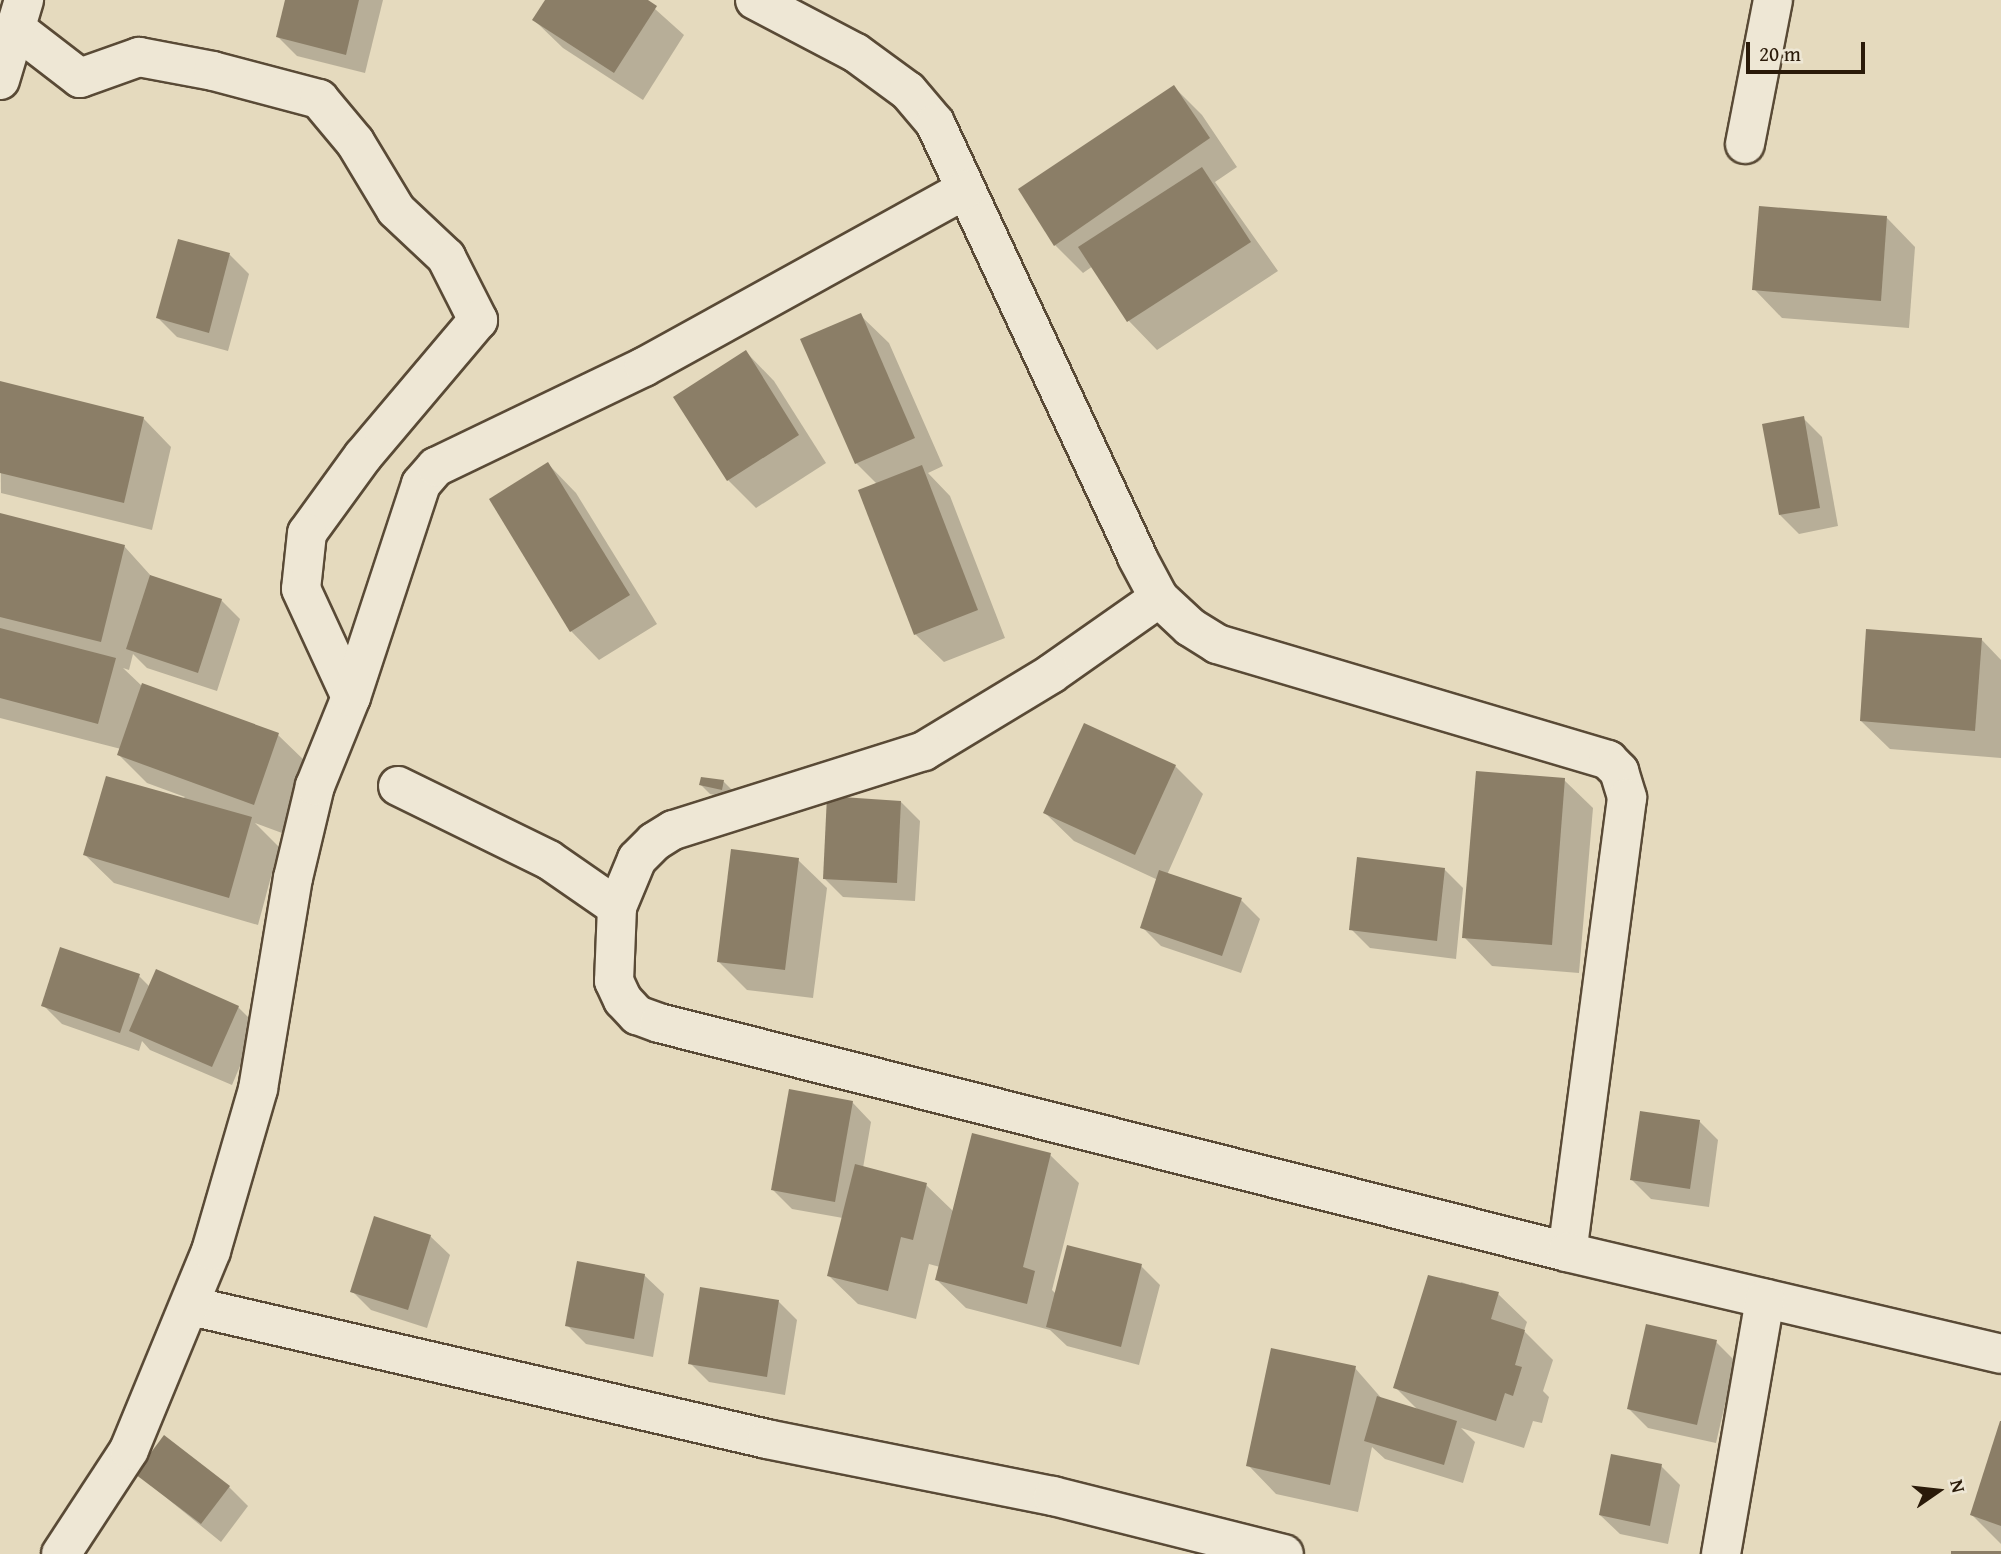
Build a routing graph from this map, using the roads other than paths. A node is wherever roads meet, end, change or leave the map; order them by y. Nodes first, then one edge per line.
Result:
1 (755, 0) edge
2 (1773, 0) edge
3 (20, 14) edge
4 (0, 80) edge
5 (1745, 144) dead end
6 (965, 190) junction
7 (1160, 598) junction
8 (351, 697) junction
9 (398, 786) dead end
10 (617, 907) junction
11 (1567, 1252) junction
12 (1765, 1299) junction
13 (191, 1306) junction
14 (2001, 1354) edge
15 (61, 1554) edge
16 (1284, 1554) edge
17 (1721, 1554) edge

1 - 6 street
2 - 5 street
3 - 4 street
3 - 8 street
6 - 7 street
6 - 8 street
7 - 10 street
7 - 11 street
8 - 13 street
9 - 10 street
10 - 11 street
11 - 12 street
12 - 14 street
12 - 17 street
13 - 15 street
13 - 16 street

